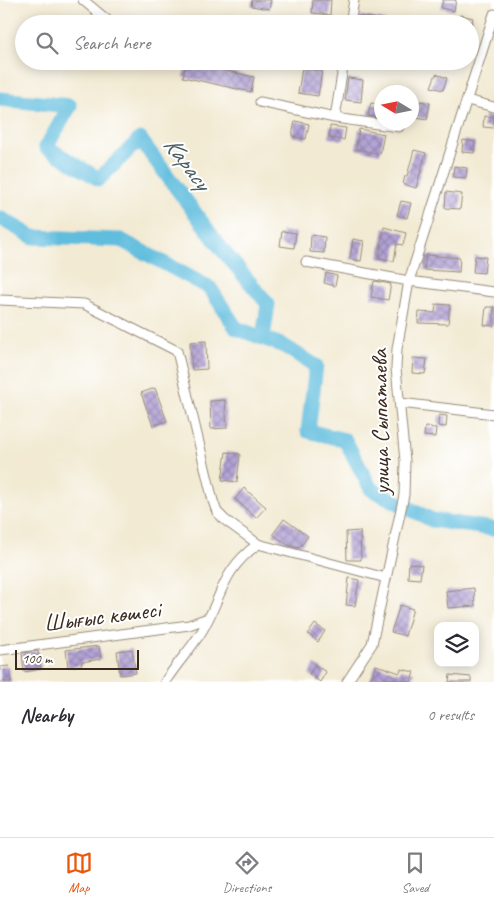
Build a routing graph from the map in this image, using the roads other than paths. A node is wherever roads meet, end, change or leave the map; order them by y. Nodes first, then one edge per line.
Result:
1 (83, 0) edge
2 (354, 0) edge
3 (494, 14) edge
4 (101, 15) edge
5 (352, 15) edge
6 (479, 62) edge
7 (343, 70) edge
8 (476, 70) edge
9 (467, 100) junction
10 (260, 102) dead end
11 (494, 107) edge
12 (335, 118) junction
13 (374, 123) edge
14 (306, 262) dead end
15 (409, 281) junction
16 (494, 292) edge
17 (0, 301) edge
18 (400, 403) junction
19 (494, 414) edge
20 (258, 544) junction
21 (386, 578) junction
22 (208, 618) junction
23 (0, 650) edge
24 (165, 682) edge
25 (347, 682) edge

1 - 4 street
2 - 5 street
3 - 6 street, улица Сыпатаева
7 - 12 street
8 - 9 street, улица Сыпатаева
9 - 11 street
9 - 15 street, улица Сыпатаева
10 - 12 street
12 - 13 street
14 - 15 street
15 - 16 street
15 - 18 street, улица Сыпатаева
17 - 20 street
18 - 19 street
18 - 21 street, улица Сыпатаева
20 - 21 street
20 - 22 street
21 - 25 street, улица Сыпатаева
22 - 23 street, Шығыс көшесі
22 - 24 street

